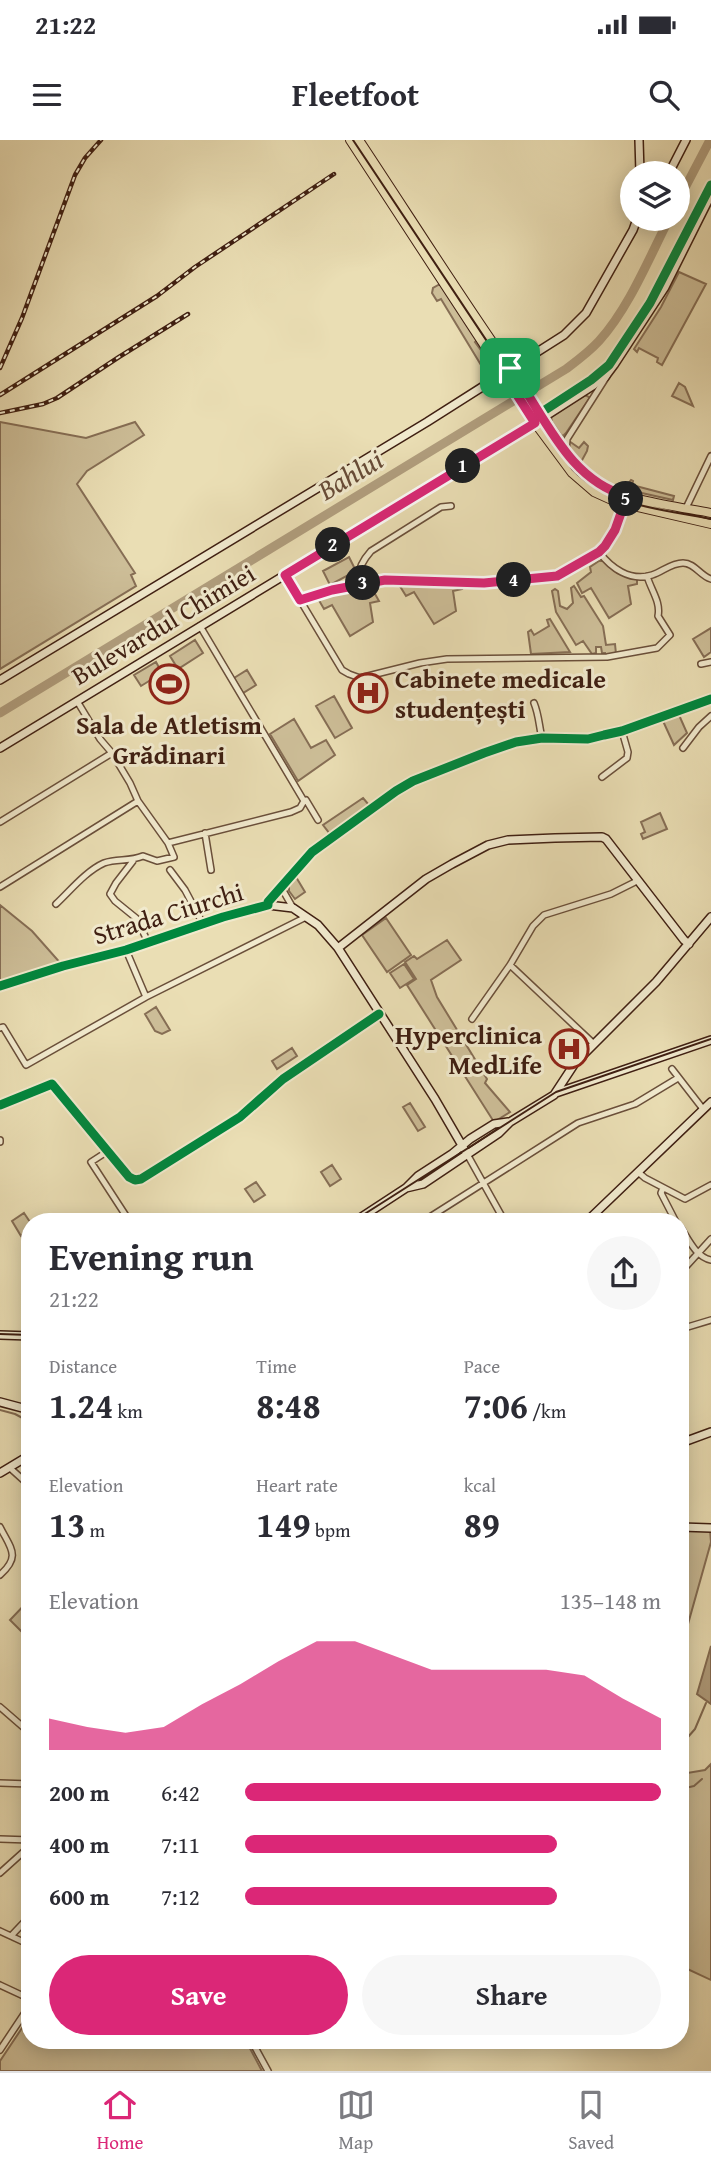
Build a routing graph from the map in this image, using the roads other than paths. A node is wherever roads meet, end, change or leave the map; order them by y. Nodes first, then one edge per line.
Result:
1 (350, 140) edge
2 (359, 140) edge
3 (639, 140) edge
4 (686, 140) edge
5 (640, 161) edge
6 (675, 161) edge
7 (711, 195) edge
8 (632, 231) edge
9 (614, 365) junction
10 (506, 371) junction
11 (535, 423) junction
12 (566, 452) junction
13 (710, 459) edge
14 (627, 496) junction
15 (624, 505) junction
16 (451, 506) dead end
17 (686, 508) junction
18 (711, 513) edge
19 (711, 524) edge
20 (599, 552) junction
21 (285, 575) junction
22 (647, 576) junction
23 (711, 579) edge
24 (359, 584) junction
25 (300, 600) junction
26 (200, 626) junction
27 (711, 662) edge
28 (701, 664) dead end
29 (0, 680) edge
30 (711, 699) edge
31 (77, 701) junction
32 (534, 703) dead end
33 (711, 716) edge
34 (622, 731) junction
35 (542, 738) junction
36 (0, 748) edge
37 (683, 748) dead end
38 (112, 753) junction
39 (602, 777) dead end
40 (138, 801) junction
41 (304, 801) junction
42 (318, 820) dead end
43 (0, 822) edge
44 (205, 833) junction
45 (167, 843) junction
46 (133, 861) junction
47 (170, 870) dead end
48 (211, 870) dead end
49 (637, 881) junction
50 (0, 887) edge
51 (281, 887) junction
52 (56, 904) dead end
53 (268, 905) junction
54 (293, 908) junction
55 (306, 916) junction
56 (711, 917) edge
57 (203, 924) junction
58 (148, 942) junction
59 (690, 943) junction
60 (338, 948) junction
61 (125, 950) junction
62 (510, 965) junction
63 (0, 986) edge
64 (146, 997) junction
65 (379, 1014) junction
66 (472, 1019) dead end
67 (0, 1028) edge
68 (711, 1040) edge
69 (594, 1044) junction
70 (672, 1069) dead end
71 (678, 1079) junction
72 (554, 1095) junction
73 (711, 1102) edge
74 (0, 1105) edge
75 (703, 1109) junction
76 (510, 1122) junction
77 (462, 1146) junction
78 (108, 1151) junction
79 (467, 1154) junction
80 (638, 1172) junction
81 (483, 1182) junction
82 (711, 1185) edge
83 (406, 1188) junction
84 (663, 1188) junction
85 (124, 1213) edge
86 (368, 1213) edge
87 (436, 1213) edge
88 (500, 1213) edge
89 (595, 1213) edge
90 (671, 1213) edge
91 (711, 1239) edge
92 (689, 1240) edge
93 (699, 1254) junction
94 (711, 1260) edge
95 (689, 1264) edge
96 (711, 1320) edge
97 (689, 1327) edge
98 (0, 1335) edge
99 (21, 1336) edge
100 (0, 1402) edge
101 (21, 1408) edge
102 (711, 1432) edge
103 (689, 1440) edge
104 (21, 1461) edge
105 (10, 1468) junction
106 (0, 1473) edge
107 (21, 1478) edge
108 (0, 1527) edge
109 (689, 1527) edge
110 (711, 1528) edge
111 (0, 1575) edge
112 (0, 1707) edge
113 (21, 1724) edge
114 (0, 1783) edge
115 (21, 1784) edge
116 (0, 1839) edge
117 (21, 1840) edge
118 (21, 1854) edge
119 (0, 1873) edge
120 (21, 1925) edge
121 (0, 1931) edge
122 (11, 1936) junction
123 (21, 1941) edge
124 (0, 1985) edge
125 (21, 1995) edge
126 (21, 2017) edge
127 (3, 2041) edge
128 (256, 2049) edge
129 (0, 2050) edge
130 (268, 2071) edge

1 - 10 main road
2 - 10 main road
3 - 5 main road
4 - 6 main road
7 - 9 main road, Bulevardul Chimiei
8 - 10 main road, Bulevardul Chimiei
9 - 11 main road, Bulevardul Chimiei
9 - 12 street
10 - 11 main road
10 - 11 main road
10 - 29 main road, Bulevardul Chimiei
11 - 12 main road
11 - 15 main road
11 - 21 main road, Bulevardul Chimiei
12 - 14 main road
13 - 17 street
14 - 15 street
14 - 17 main road
15 - 19 main road
15 - 20 street
16 - 24 street
17 - 18 main road
20 - 22 street
20 - 24 street
21 - 25 street
21 - 26 main road, Bulevardul Chimiei
22 - 23 street
22 - 25 street
24 - 25 street
26 - 31 main road, Bulevardul Chimiei
26 - 41 street
27 - 28 street
30 - 34 street, Strada Ciurchi
31 - 36 main road, Bulevardul Chimiei
31 - 38 street
32 - 35 street
33 - 37 street
34 - 35 street, Strada Ciurchi
34 - 39 street
35 - 51 street, Strada Ciurchi
38 - 40 street
38 - 43 street
40 - 45 street
40 - 50 street
41 - 42 street
41 - 44 street
44 - 45 street
44 - 48 street
45 - 46 street
46 - 52 street
46 - 58 street
47 - 57 street
49 - 59 main road
49 - 60 main road
49 - 62 street
51 - 53 street, Strada Ciurchi
51 - 54 street
53 - 54 main road
53 - 57 main road, Strada Ciurchi
54 - 55 main road
55 - 60 main road
55 - 64 street
56 - 59 main road
57 - 58 main road, Strada Ciurchi
58 - 61 main road, Strada Ciurchi
59 - 69 main road
60 - 65 main road
61 - 63 main road, Strada Ciurchi
61 - 64 street
62 - 66 street
62 - 69 street
64 - 67 street
65 - 77 main road
65 - 78 street
68 - 72 main road
69 - 72 main road
70 - 71 street
71 - 75 street
71 - 81 street
72 - 76 main road
73 - 75 main road
74 - 78 street
75 - 80 main road
76 - 77 main road
76 - 79 main road
77 - 79 main road
77 - 83 main road
78 - 85 street
79 - 81 street
79 - 83 main road
80 - 84 street
80 - 89 main road
81 - 87 street
81 - 88 street
82 - 84 street
83 - 86 main road
84 - 90 street
91 - 93 street
92 - 93 street
93 - 94 street
93 - 95 street
96 - 97 street
98 - 99 main road
100 - 101 main road
102 - 103 main road
104 - 105 main road
105 - 106 main road
105 - 107 street
108 - 111 street
109 - 110 main road
112 - 113 street
114 - 115 street
116 - 117 street
118 - 119 street
120 - 122 street
121 - 122 street
122 - 123 street
124 - 125 street
126 - 127 street
127 - 129 street
128 - 130 street

